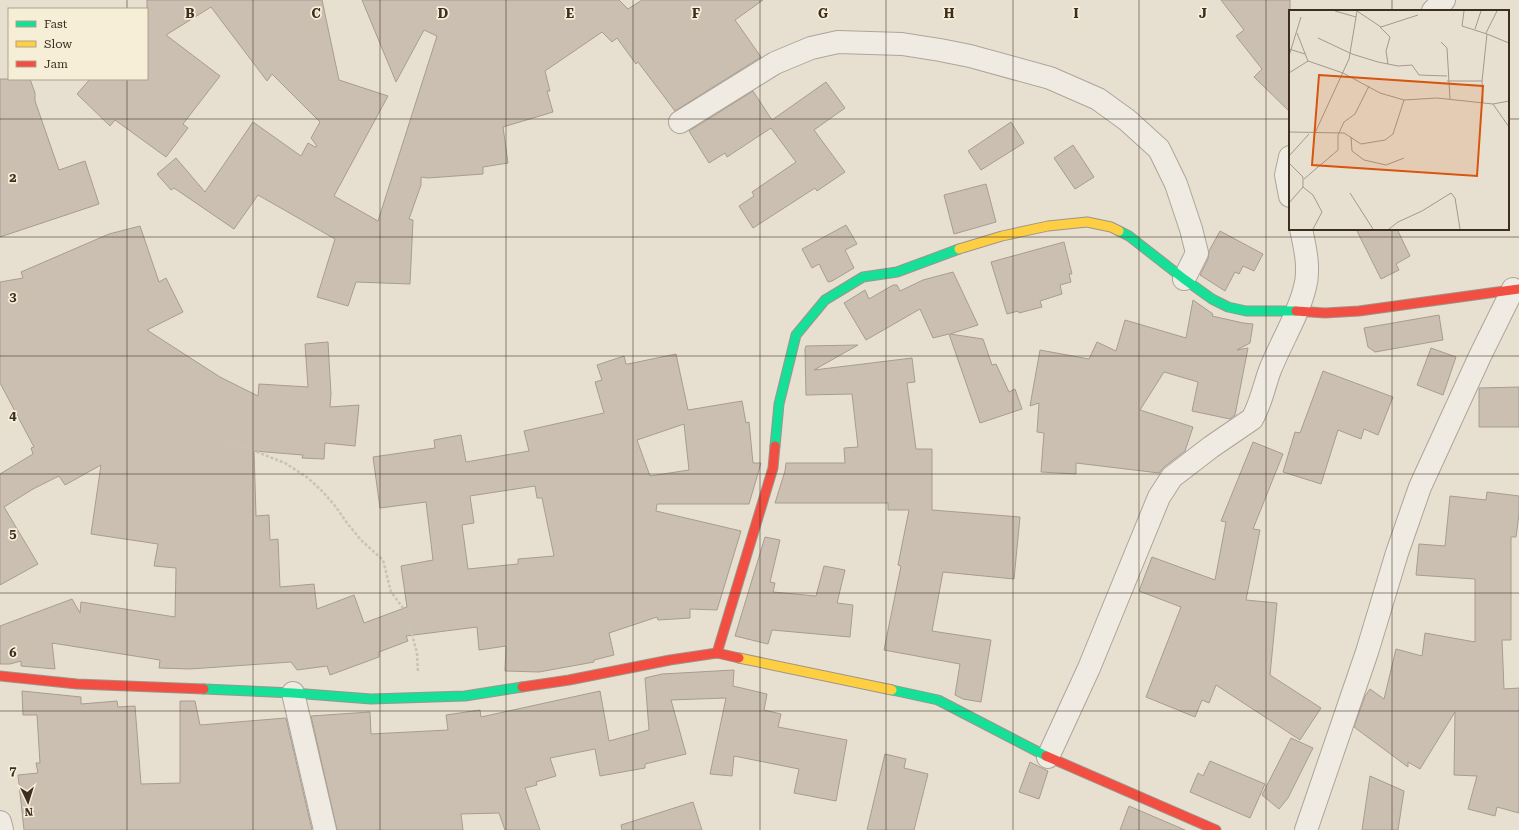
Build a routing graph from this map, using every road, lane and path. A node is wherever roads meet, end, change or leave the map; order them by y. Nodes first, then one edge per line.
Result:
1 (1444, 0) edge
2 (1434, 10) edge
3 (680, 122) dead end
4 (1289, 162) edge
5 (1289, 191) edge
6 (1301, 230) edge
7 (1184, 279) junction
8 (1516, 289) edge
9 (1296, 311) junction
10 (224, 439) dead end
11 (717, 653) junction
12 (0, 676) edge
13 (293, 693) junction
14 (419, 698) junction
15 (1048, 756) junction
16 (0, 822) edge
17 (2, 830) edge
18 (325, 830) edge
19 (1216, 830) edge
20 (1306, 830) edge

1 - 2 street
3 - 7 street
4 - 5 street
6 - 9 street
7 - 9 street
7 - 11 street
8 - 9 street
8 - 20 street
9 - 15 street
10 - 14 path
11 - 14 street
11 - 15 street
12 - 13 street
13 - 14 street
13 - 18 street
15 - 19 street
16 - 17 street

